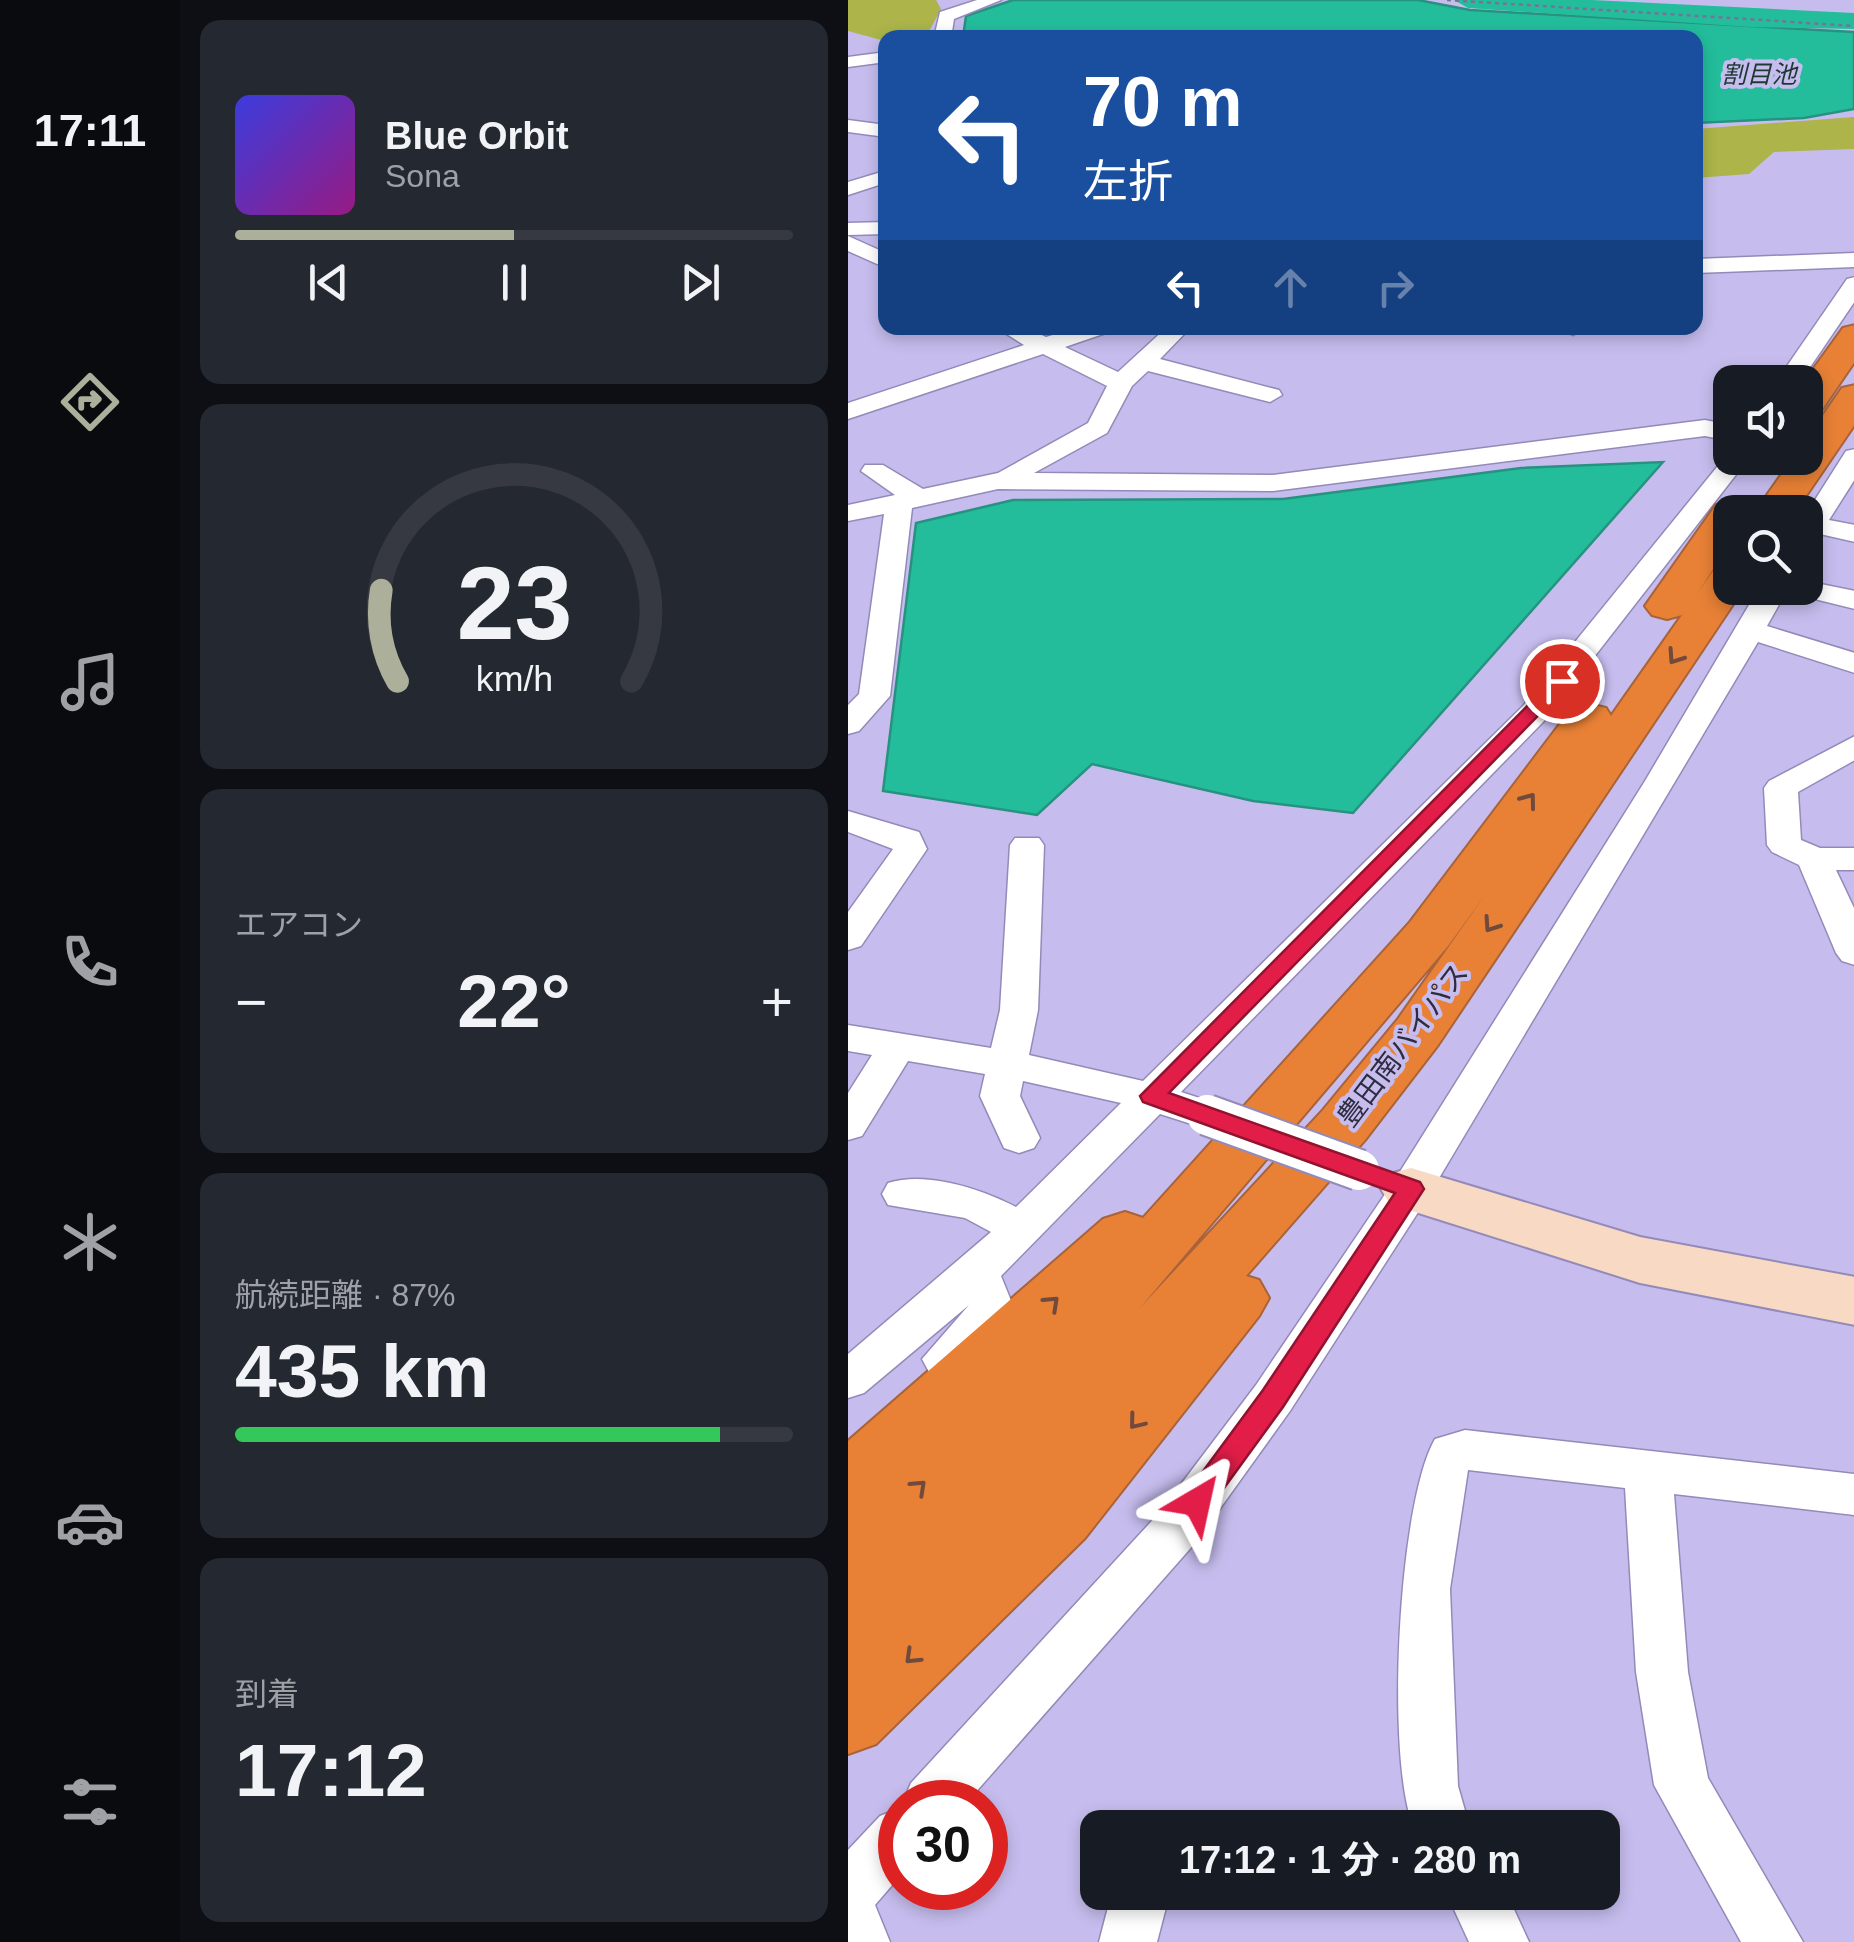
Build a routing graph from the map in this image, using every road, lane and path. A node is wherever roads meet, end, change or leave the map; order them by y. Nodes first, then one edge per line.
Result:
1 (993, 0) edge
2 (1447, 0) edge
3 (1854, 26) edge
4 (943, 30) edge
5 (878, 57) edge
6 (848, 62) edge
7 (848, 126) edge
8 (878, 129) edge
9 (878, 180) dead end
10 (848, 189) edge
11 (878, 228) edge
12 (848, 229) edge
13 (848, 242) edge
14 (878, 258) edge
15 (1854, 260) edge
16 (1703, 266) edge
17 (1854, 284) edge
18 (1022, 335) edge
19 (1077, 335) edge
20 (1172, 335) edge
21 (1854, 336) edge
22 (1043, 346) junction
23 (1144, 362) junction
24 (1799, 365) edge
25 (1823, 381) edge
26 (1122, 383) junction
27 (1270, 395) dead end
28 (1854, 396) edge
29 (848, 411) edge
30 (1713, 430) edge
31 (1854, 457) edge
32 (874, 470) dead end
33 (1722, 475) edge
34 (998, 482) junction
35 (1787, 495) edge
36 (908, 500) junction
37 (1823, 507) edge
38 (848, 513) edge
39 (1823, 531) edge
40 (1854, 534) edge
41 (1713, 539) edge
42 (1823, 593) edge
43 (1854, 600) edge
44 (1713, 602) edge
45 (1764, 605) edge
46 (1749, 631) junction
47 (1854, 664) edge
48 (848, 724) edge
49 (1854, 746) edge
50 (848, 821) edge
51 (1027, 845) dead end
52 (1814, 859) junction
53 (1854, 859) edge
54 (1429, 934) junction
55 (848, 938) edge
56 (1854, 952) edge
57 (1418, 1032) junction
58 (848, 1038) edge
59 (897, 1046) junction
60 (1008, 1065) junction
61 (1152, 1096) junction
62 (1232, 1124) junction
63 (848, 1126) edge
64 (1019, 1138) dead end
65 (1385, 1179) junction
66 (903, 1194) dead end
67 (1020, 1229) junction
68 (972, 1278) junction
69 (1854, 1301) edge
70 (848, 1380) edge
71 (848, 1442) edge
72 (1648, 1471) junction
73 (848, 1484) edge
74 (1854, 1495) edge
75 (848, 1553) edge
76 (848, 1635) edge
77 (848, 1718) edge
78 (951, 1780) edge
79 (1434, 1810) edge
80 (878, 1859) edge
81 (848, 1892) edge
82 (848, 1910) edge
83 (1136, 1910) edge
84 (1484, 1910) edge
85 (861, 1942) edge
86 (1128, 1942) edge
87 (1500, 1942) edge
88 (1774, 1942) edge

1 - 4 street
2 - 3 path
5 - 6 street
7 - 8 street
9 - 10 street
11 - 12 street
13 - 14 street
15 - 16 street
17 - 24 street
18 - 22 street
19 - 22 street
20 - 23 street
21 - 25 highway
22 - 26 street
22 - 29 street
23 - 26 street
23 - 27 street
26 - 34 street
28 - 35 highway
30 - 34 street
31 - 37 street
32 - 36 street
33 - 61 street
34 - 36 street
36 - 38 street
36 - 48 street
39 - 40 street
54 -> 41 highway, 豊田南バイパス
42 - 43 street
44 -> 57 highway, 豊田南バイパス
45 - 46 street
46 - 47 street
46 - 65 street
49 - 52 street
50 - 55 street
51 - 60 street
52 - 53 street
52 - 56 street
54 - 62 highway, 豊田南バイパス
73 -> 54 highway
57 - 76 highway, 豊田南バイパス
57 -> 77 highway
58 - 59 street
59 - 60 street
59 - 63 street
60 - 61 street
60 - 64 street
61 - 62 street
61 - 67 street
62 - 65 street, bridge
75 -> 62 highway, 豊田南バイパス
65 - 69 street
65 - 78 street
66 - 67 street
67 - 68 street
68 - 70 street
68 - 71 street
72 - 74 street
72 - 79 street
72 - 88 street
80 - 81 street
82 - 85 street
83 - 86 street
84 - 87 street

